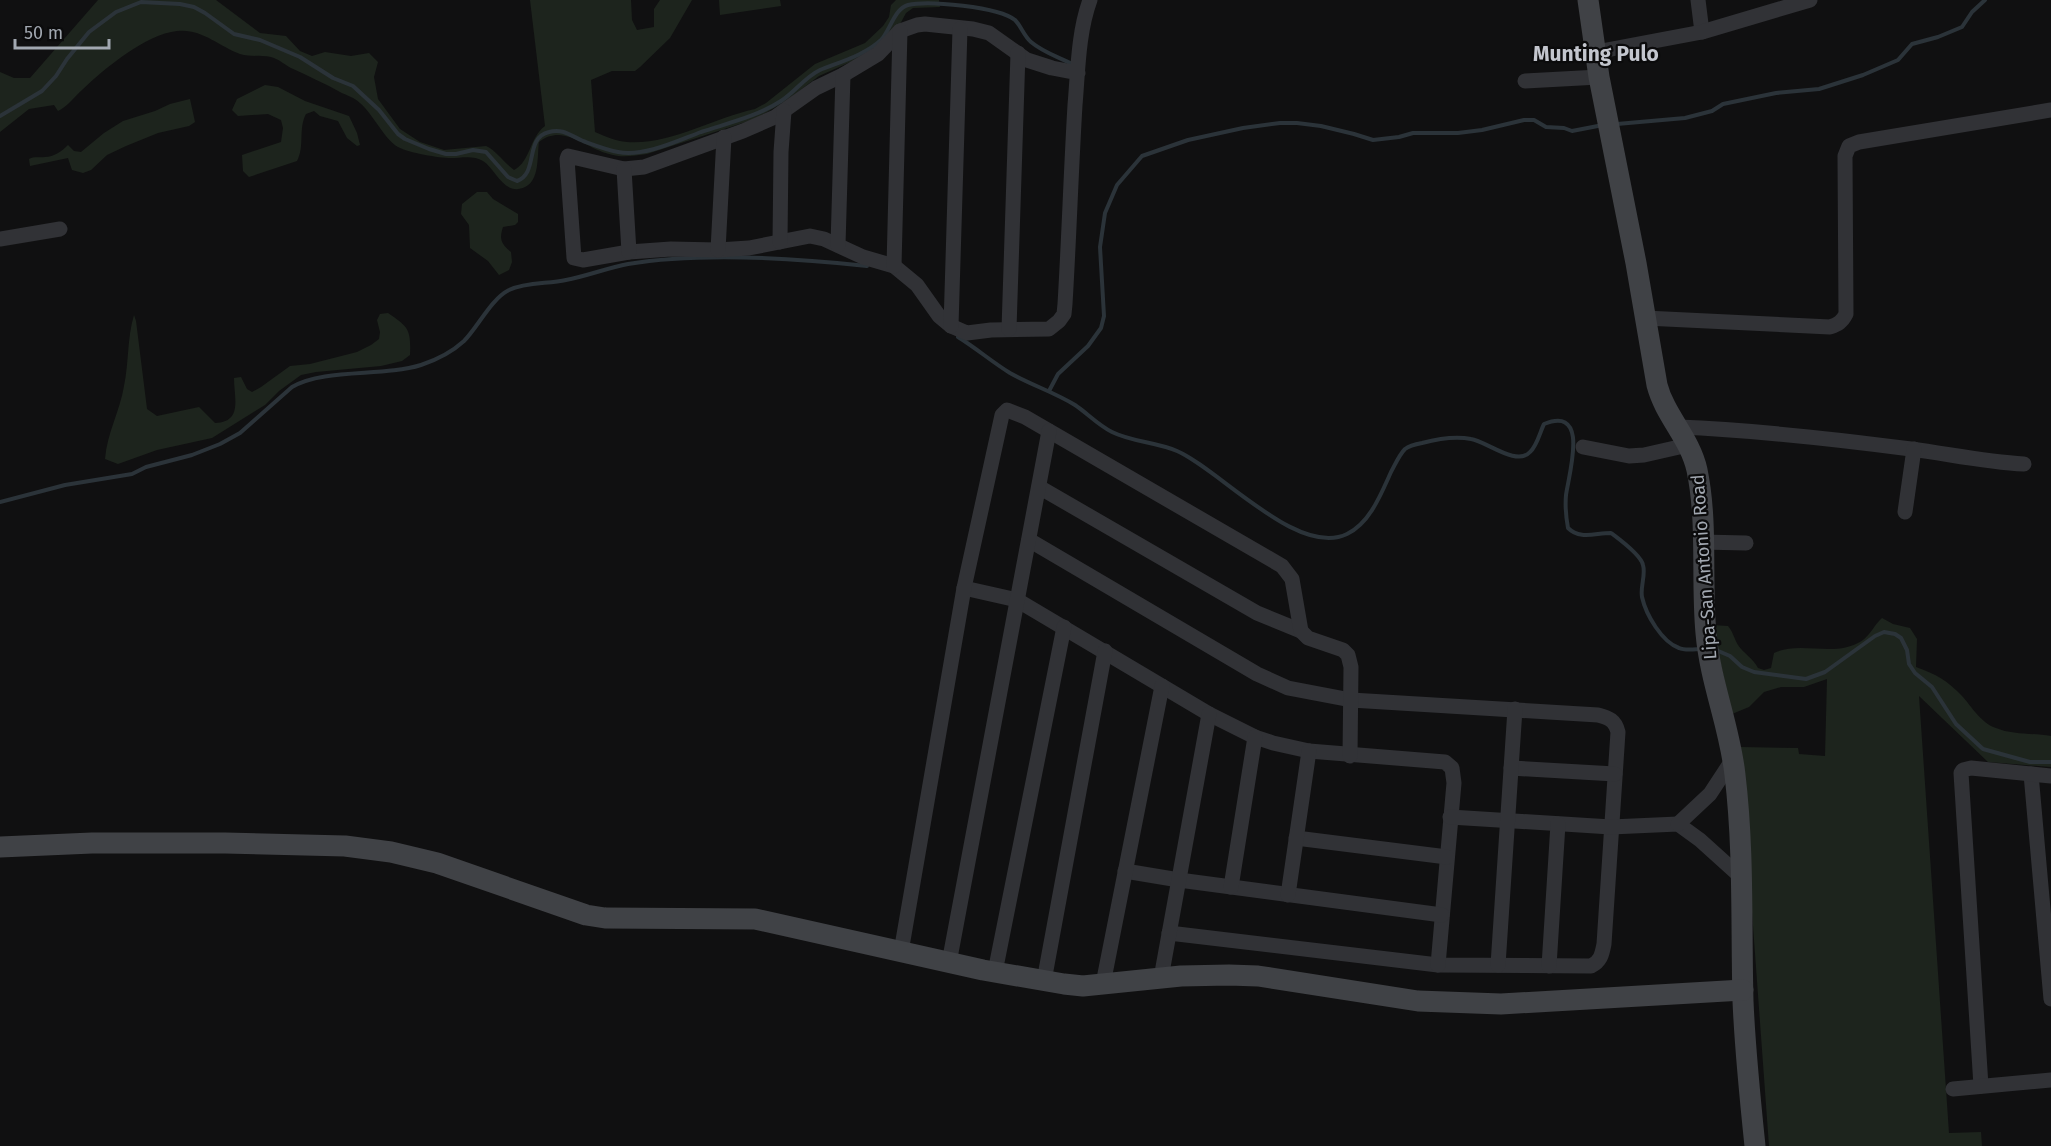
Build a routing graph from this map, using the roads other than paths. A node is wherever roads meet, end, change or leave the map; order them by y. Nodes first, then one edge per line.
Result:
1 (1090, 0) edge
2 (1588, 0) edge
3 (1698, 0) edge
4 (1810, 0) edge
5 (960, 29) junction
6 (900, 31) junction
7 (1702, 32) junction
8 (1596, 52) junction
9 (1018, 53) junction
10 (1078, 73) junction
11 (843, 75) junction
12 (1599, 77) junction
13 (1525, 81) dead end
14 (2051, 110) edge
15 (784, 111) junction
16 (724, 138) junction
17 (624, 169) junction
18 (60, 229) dead end
19 (0, 239) edge
20 (780, 242) junction
21 (838, 245) junction
22 (718, 250) junction
23 (629, 252) junction
24 (894, 266) junction
25 (1645, 318) junction
26 (951, 326) junction
27 (1009, 329) junction
28 (1049, 431) junction
29 (1683, 436) junction
30 (1583, 447) dead end
31 (1914, 449) junction
32 (2024, 464) dead end
33 (1039, 487) junction
34 (1905, 512) dead end
35 (1029, 540) junction
36 (1702, 542) junction
37 (1746, 543) dead end
38 (964, 588) junction
39 (1017, 600) junction
40 (1064, 627) junction
41 (1301, 631) junction
42 (1105, 651) junction
43 (1162, 686) junction
44 (1351, 700) junction
45 (1515, 709) junction
46 (1209, 714) junction
47 (1255, 737) junction
48 (1309, 751) junction
49 (1350, 756) junction
50 (1733, 759) junction
51 (1511, 768) junction
52 (1615, 774) junction
53 (2031, 774) junction
54 (2051, 776) edge
55 (1450, 817) junction
56 (1508, 822) junction
57 (1558, 824) junction
58 (1678, 824) junction
59 (1611, 827) junction
60 (1296, 838) junction
61 (0, 848) edge
62 (1447, 857) junction
63 (1125, 871) junction
64 (1741, 877) junction
65 (1179, 880) junction
66 (1231, 887) junction
67 (1288, 895) junction
68 (1442, 915) junction
69 (1169, 933) junction
70 (901, 952) junction
71 (950, 963) junction
72 (1438, 965) junction
73 (1498, 965) junction
74 (1549, 966) junction
75 (995, 972) junction
76 (1161, 978) junction
77 (1044, 981) junction
78 (1103, 984) junction
79 (1743, 990) junction
80 (2051, 999) edge
81 (2051, 1080) edge
82 (1981, 1086) junction
83 (1953, 1089) dead end
84 (1755, 1146) edge

1 - 10 street
2 - 8 street, Lipa-San Antonio Road
3 - 7 street
4 - 7 street
5 - 6 street
5 - 9 street
5 - 26 street
6 - 11 street
6 - 24 street
7 - 8 street
8 - 12 street, Lipa-San Antonio Road
9 - 10 street
9 - 27 street
10 - 27 street
11 - 15 street
11 - 21 street
12 - 13 street
12 - 25 street, Lipa-San Antonio Road
14 - 25 street
15 - 16 street
15 - 20 street
16 - 17 street
16 - 22 street
17 - 23 street
17 - 23 street
18 - 19 street
20 - 21 street
20 - 22 street
21 - 24 street
22 - 23 street
24 - 26 street
25 - 29 street, Lipa-San Antonio Road
26 - 27 street
28 - 33 street
28 - 38 street
28 - 41 street
29 - 30 street
29 - 31 street
29 - 36 street, Lipa-San Antonio Road
31 - 32 street
31 - 34 street
33 - 35 street
33 - 41 street
35 - 39 street
35 - 44 street
36 - 37 street
36 - 50 street, Lipa-San Antonio Road
38 - 39 street
38 - 70 street
39 - 40 street
39 - 71 street
40 - 42 street
40 - 75 street
41 - 44 street
42 - 43 street
42 - 77 street
43 - 46 street
43 - 63 street
44 - 45 street
44 - 49 street
45 - 51 street
45 - 52 street
46 - 47 street
46 - 65 street
47 - 48 street
47 - 66 street
48 - 49 street
48 - 60 street
49 - 55 street
50 - 58 street
50 - 64 street, Lipa-San Antonio Road
51 - 52 street
51 - 56 street
52 - 59 street
53 - 54 street
53 - 80 street
53 - 82 street
55 - 56 street
55 - 62 street
56 - 57 street
56 - 73 street
57 - 59 street
57 - 74 street
58 - 59 street
58 - 64 street
59 - 74 street
60 - 62 street
60 - 67 street
61 - 70 street
62 - 68 street
63 - 65 street
63 - 78 street
64 - 79 street, Lipa-San Antonio Road
65 - 66 street
65 - 69 street
66 - 67 street
67 - 68 street
68 - 72 street
69 - 72 street
69 - 76 street
70 - 71 street
71 - 75 street
72 - 73 street
73 - 74 street
75 - 77 street
76 - 78 street
76 - 79 street
77 - 78 street
79 - 84 street, Lipa-San Antonio Road
81 - 82 street
82 - 83 street

